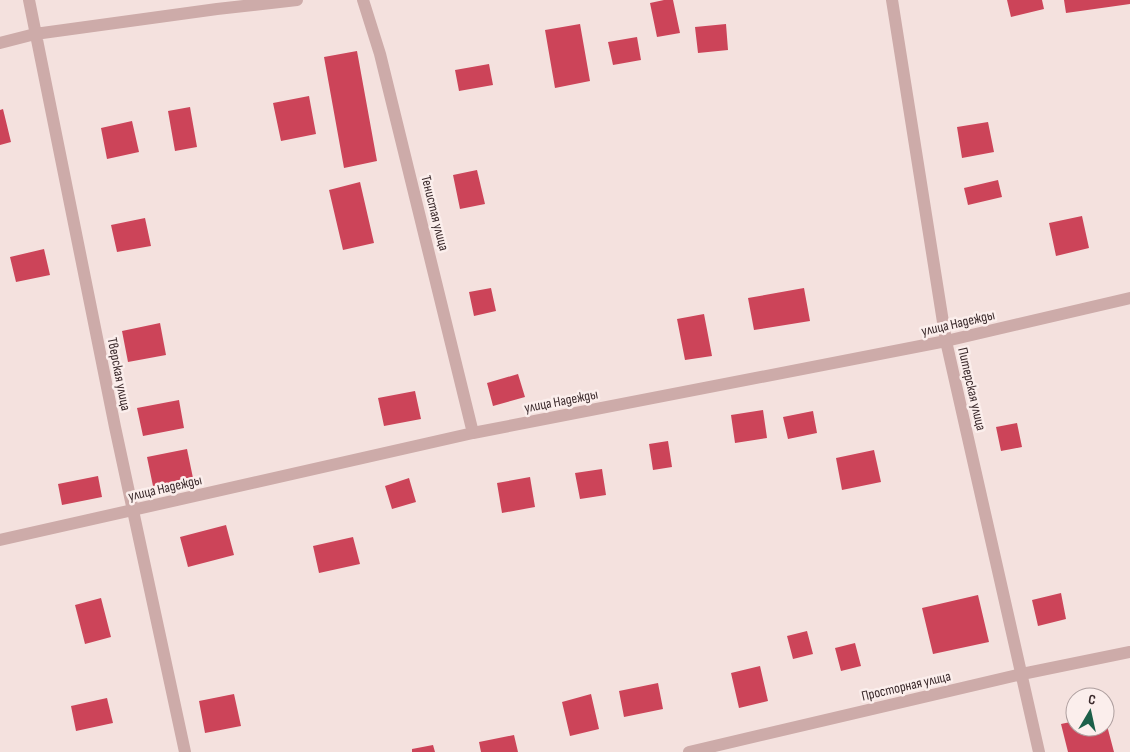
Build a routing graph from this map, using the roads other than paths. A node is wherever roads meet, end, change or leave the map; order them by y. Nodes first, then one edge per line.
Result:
1 (29, 0) edge
2 (297, 0) edge
3 (363, 0) edge
4 (892, 0) edge
5 (35, 34) junction
6 (0, 43) edge
7 (1130, 298) edge
8 (946, 342) junction
9 (473, 433) junction
10 (133, 511) junction
11 (0, 540) edge
12 (1130, 652) edge
13 (1022, 674) junction
14 (185, 752) edge
15 (689, 752) edge
16 (1039, 752) edge

1 - 5 street, Тверская улица
2 - 5 street
3 - 9 street, Тенистая улица
4 - 8 street, Питерская улица
5 - 6 street
5 - 10 street, Тверская улица
7 - 8 street, улица Надежды
8 - 9 street, улица Надежды
8 - 13 street, Питерская улица
9 - 10 street, улица Надежды
10 - 11 street, улица Надежды
10 - 14 street, Тверская улица
12 - 13 street, Просторная улица
13 - 15 street, Просторная улица
13 - 16 street, Питерская улица

